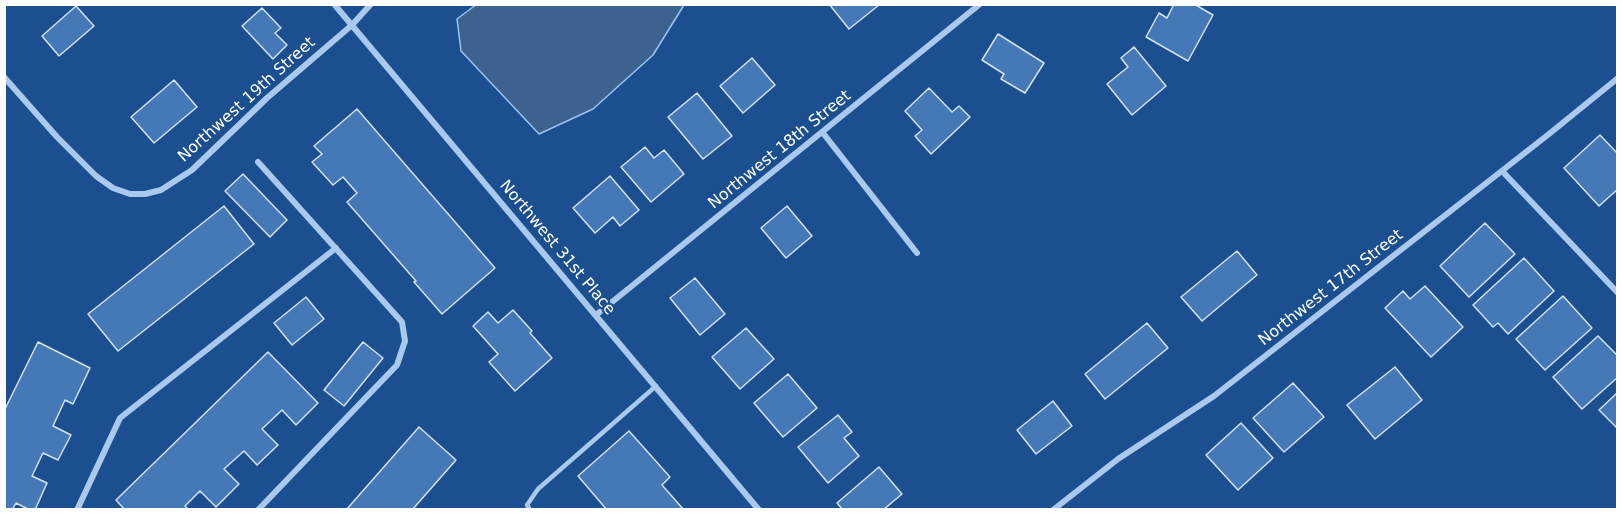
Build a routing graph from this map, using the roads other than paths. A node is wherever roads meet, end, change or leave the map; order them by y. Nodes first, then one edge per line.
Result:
1 (334, 4) edge
2 (371, 4) edge
3 (980, 4) edge
4 (352, 25) junction
5 (4, 77) edge
6 (1617, 78) edge
7 (823, 133) junction
8 (258, 162) dead end
9 (1502, 171) junction
10 (336, 248) junction
11 (917, 253) dead end
12 (1617, 293) edge
13 (596, 315) junction
14 (656, 386) junction
15 (77, 510) edge
16 (258, 510) edge
17 (530, 510) edge
18 (759, 510) edge
19 (1053, 510) edge

1 - 4 street, Northwest 31st Place
2 - 4 street, Northwest 19th Street
3 - 7 street, Northwest 18th Street
4 - 5 street, Northwest 19th Street
4 - 13 street, Northwest 31st Place
6 - 9 street, Northwest 17th Street
7 - 11 street
7 - 13 street, Northwest 18th Street
8 - 10 street
9 - 12 street
9 - 19 street, Northwest 17th Street
10 - 15 street
10 - 16 street
13 - 14 street, Northwest 31st Place
14 - 17 lane
14 - 18 street, Northwest 31st Place

